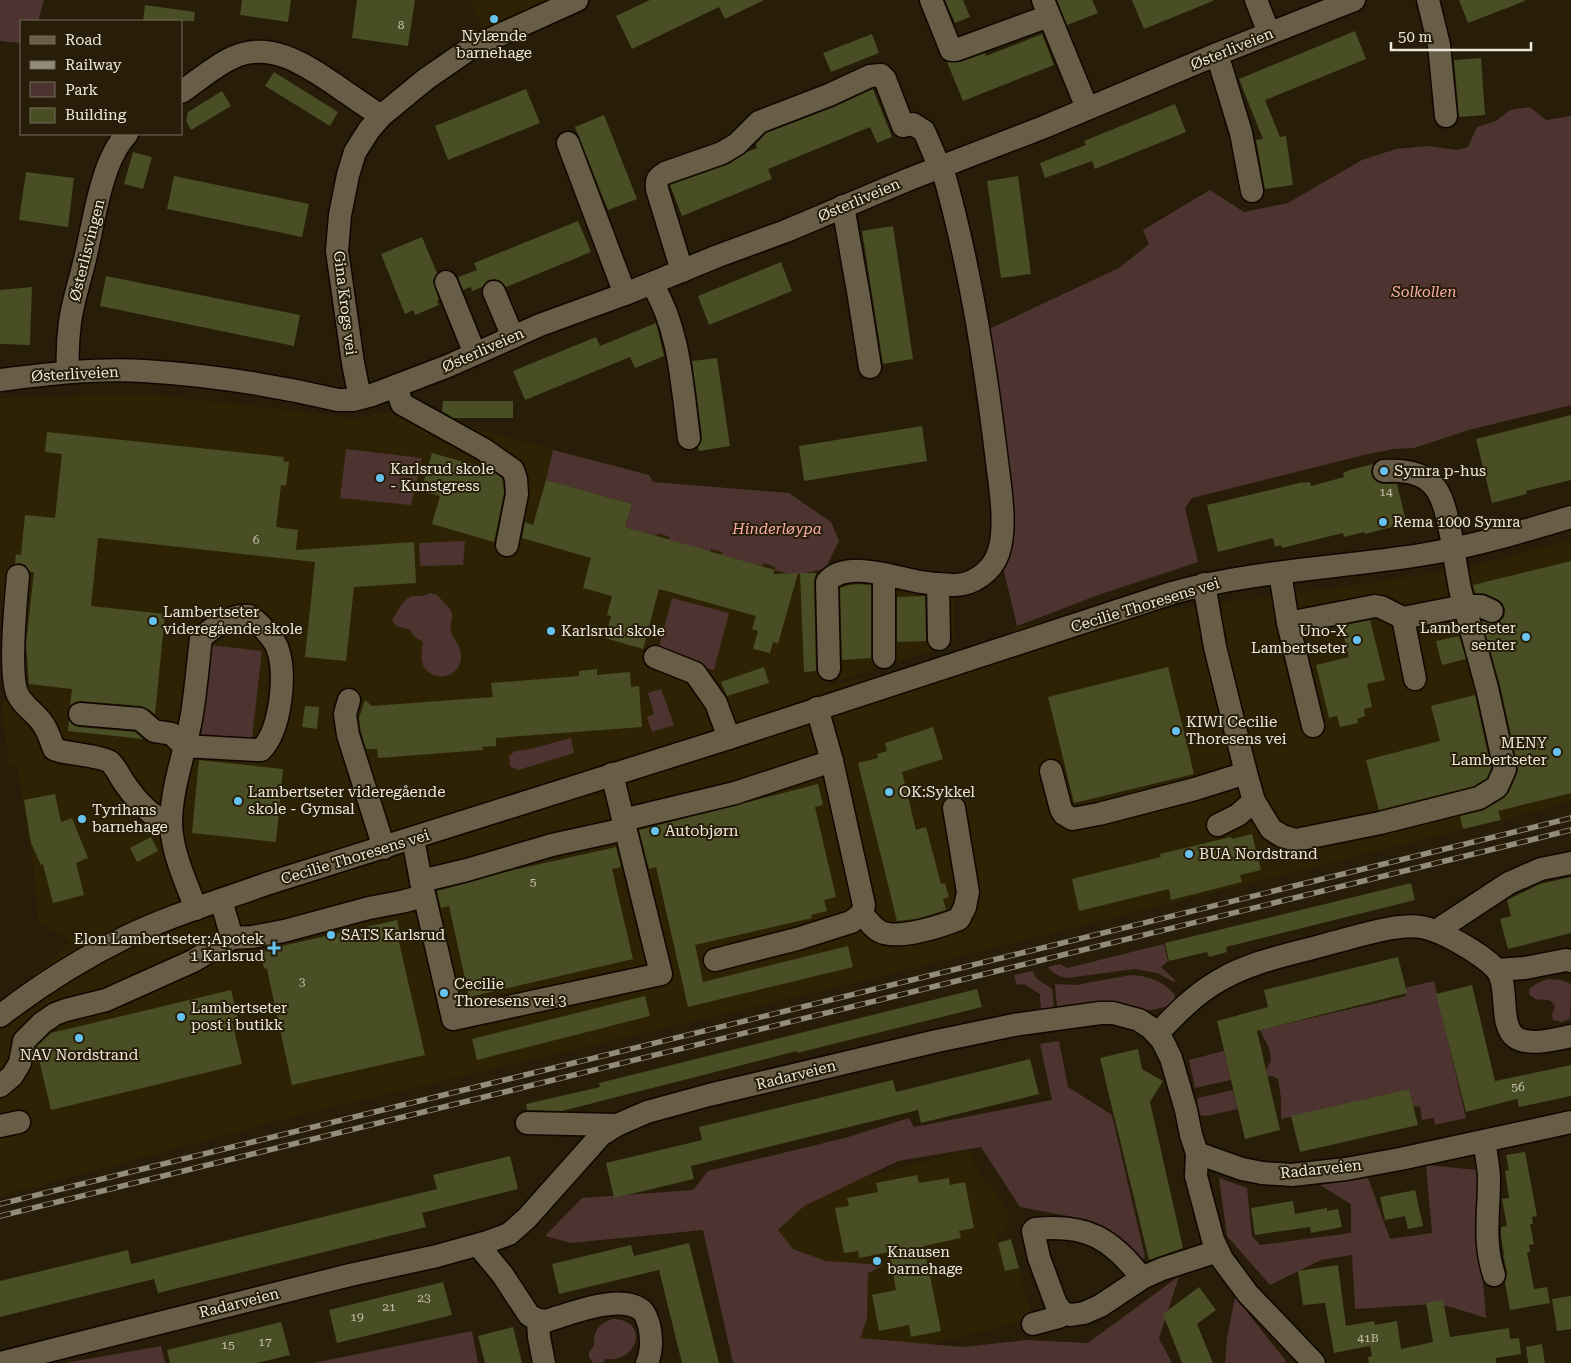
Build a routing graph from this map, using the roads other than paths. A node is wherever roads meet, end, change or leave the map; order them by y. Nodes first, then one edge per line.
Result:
1 (577, 0) edge
2 (931, 0) edge
3 (1256, 0) edge
4 (1354, 0) edge
5 (1428, 0) edge
6 (1331, 4) edge
7 (1046, 8) edge
8 (1269, 33) junction
9 (1215, 55) junction
10 (182, 91) edge
11 (1087, 108) junction
12 (381, 116) junction
13 (1446, 116) dead end
14 (126, 135) edge
15 (568, 143) dead end
16 (941, 168) junction
17 (1252, 191) dead end
18 (843, 206) junction
19 (682, 271) junction
20 (446, 282) dead end
21 (652, 284) junction
22 (494, 292) dead end
23 (625, 294) junction
24 (513, 337) junction
25 (475, 354) junction
26 (870, 367) dead end
27 (68, 372) junction
28 (0, 380) edge
29 (396, 386) junction
30 (360, 398) junction
31 (689, 438) dead end
32 (1384, 471) dead end
33 (1571, 517) edge
34 (507, 545) dead end
35 (1457, 548) junction
36 (1280, 573) junction
37 (884, 575) junction
38 (18, 576) dead end
39 (938, 584) junction
40 (1204, 584) junction
41 (1479, 608) junction
42 (1403, 618) junction
43 (1288, 623) junction
44 (939, 639) dead end
45 (884, 657) dead end
46 (655, 658) dead end
47 (829, 669) dead end
48 (1414, 679) dead end
49 (349, 700) dead end
50 (818, 708) junction
51 (80, 714) dead end
52 (1313, 726) dead end
53 (729, 738) junction
54 (184, 746) junction
55 (832, 761) junction
56 (1051, 771) dead end
57 (1246, 773) junction
58 (612, 774) junction
59 (1254, 800) junction
60 (954, 808) dead end
61 (172, 824) junction
62 (624, 825) junction
63 (1218, 826) dead end
64 (413, 839) junction
65 (384, 848) junction
66 (1571, 864) edge
67 (423, 888) junction
68 (221, 900) junction
69 (196, 909) junction
70 (862, 914) junction
71 (1436, 931) junction
72 (232, 938) junction
73 (715, 960) dead end
74 (1571, 961) edge
75 (1497, 970) junction
76 (0, 1016) edge
77 (1157, 1034) junction
78 (1571, 1036) edge
79 (0, 1086) edge
80 (1571, 1122) edge
81 (527, 1123) dead end
82 (617, 1125) junction
83 (1484, 1141) junction
84 (1197, 1153) junction
85 (478, 1245) junction
86 (1218, 1250) junction
87 (1494, 1274) dead end
88 (1142, 1278) junction
89 (1063, 1312) junction
90 (538, 1320) junction
91 (1033, 1324) dead end
92 (0, 1363) edge
93 (544, 1363) edge
94 (647, 1363) edge
95 (1314, 1363) edge

1 - 12 street, Gina Krogs vei
2 - 7 street
3 - 8 street
4 - 6 street, Østerliveien
5 - 13 street
6 - 8 street, Østerliveien
7 - 11 street
8 - 9 street, Østerliveien
9 - 11 street, Østerliveien
9 - 17 street
10 - 12 street
11 - 16 street, Østerliveien
12 - 30 street, Gina Krogs vei
14 - 27 street, Østerlisvingen
15 - 23 street
16 - 18 street, Østerliveien
16 - 19 street
16 - 39 street
18 - 19 street, Østerliveien
18 - 26 street
19 - 21 street, Østerliveien
20 - 25 street
21 - 23 street, Østerliveien
21 - 31 street
22 - 24 street
23 - 24 street, Østerliveien
24 - 25 street, Østerliveien
25 - 29 street, Østerliveien
27 - 28 street, Østerliveien
27 - 30 street, Østerliveien
29 - 30 street, Østerliveien
29 - 34 street
32 - 35 street
33 - 35 street, Cecilie Thoresens vei
35 - 36 street, Cecilie Thoresens vei
35 - 41 street
36 - 40 street, Cecilie Thoresens vei
36 - 43 street
37 - 39 street
37 - 45 street
37 - 47 street
38 - 61 street
39 - 44 street
40 - 50 street, Cecilie Thoresens vei
40 - 57 street
41 - 42 street
41 - 59 street
42 - 43 street
42 - 48 street
43 - 52 street
46 - 53 street
49 - 65 street
50 - 53 street, Cecilie Thoresens vei
50 - 55 street
51 - 54 street
53 - 58 street, Cecilie Thoresens vei
54 - 54 street
54 - 61 street
55 - 62 street
55 - 70 street
56 - 57 street
57 - 59 street
58 - 62 street
58 - 64 street, Cecilie Thoresens vei
59 - 63 street
60 - 70 street
61 - 69 street
62 - 67 street
62 - 67 street
64 - 65 street, Cecilie Thoresens vei
64 - 67 street
65 - 68 street, Cecilie Thoresens vei
66 - 71 street
67 - 72 street
68 - 69 street, Cecilie Thoresens vei
68 - 72 street
69 - 76 street, Cecilie Thoresens vei
70 - 73 street
71 - 75 street
71 - 77 street
72 - 79 street
74 - 75 street
75 - 78 street
77 - 82 street, Radarveien
77 - 84 street, Radarveien
80 - 83 street, Radarveien
81 - 82 street
82 - 85 street, Radarveien
83 - 84 street, Radarveien
83 - 87 street
84 - 86 street
85 - 90 street
85 - 92 street, Radarveien
86 - 88 street
86 - 95 street
88 - 89 street
88 - 89 street
89 - 91 street
90 - 93 street
90 - 94 street

